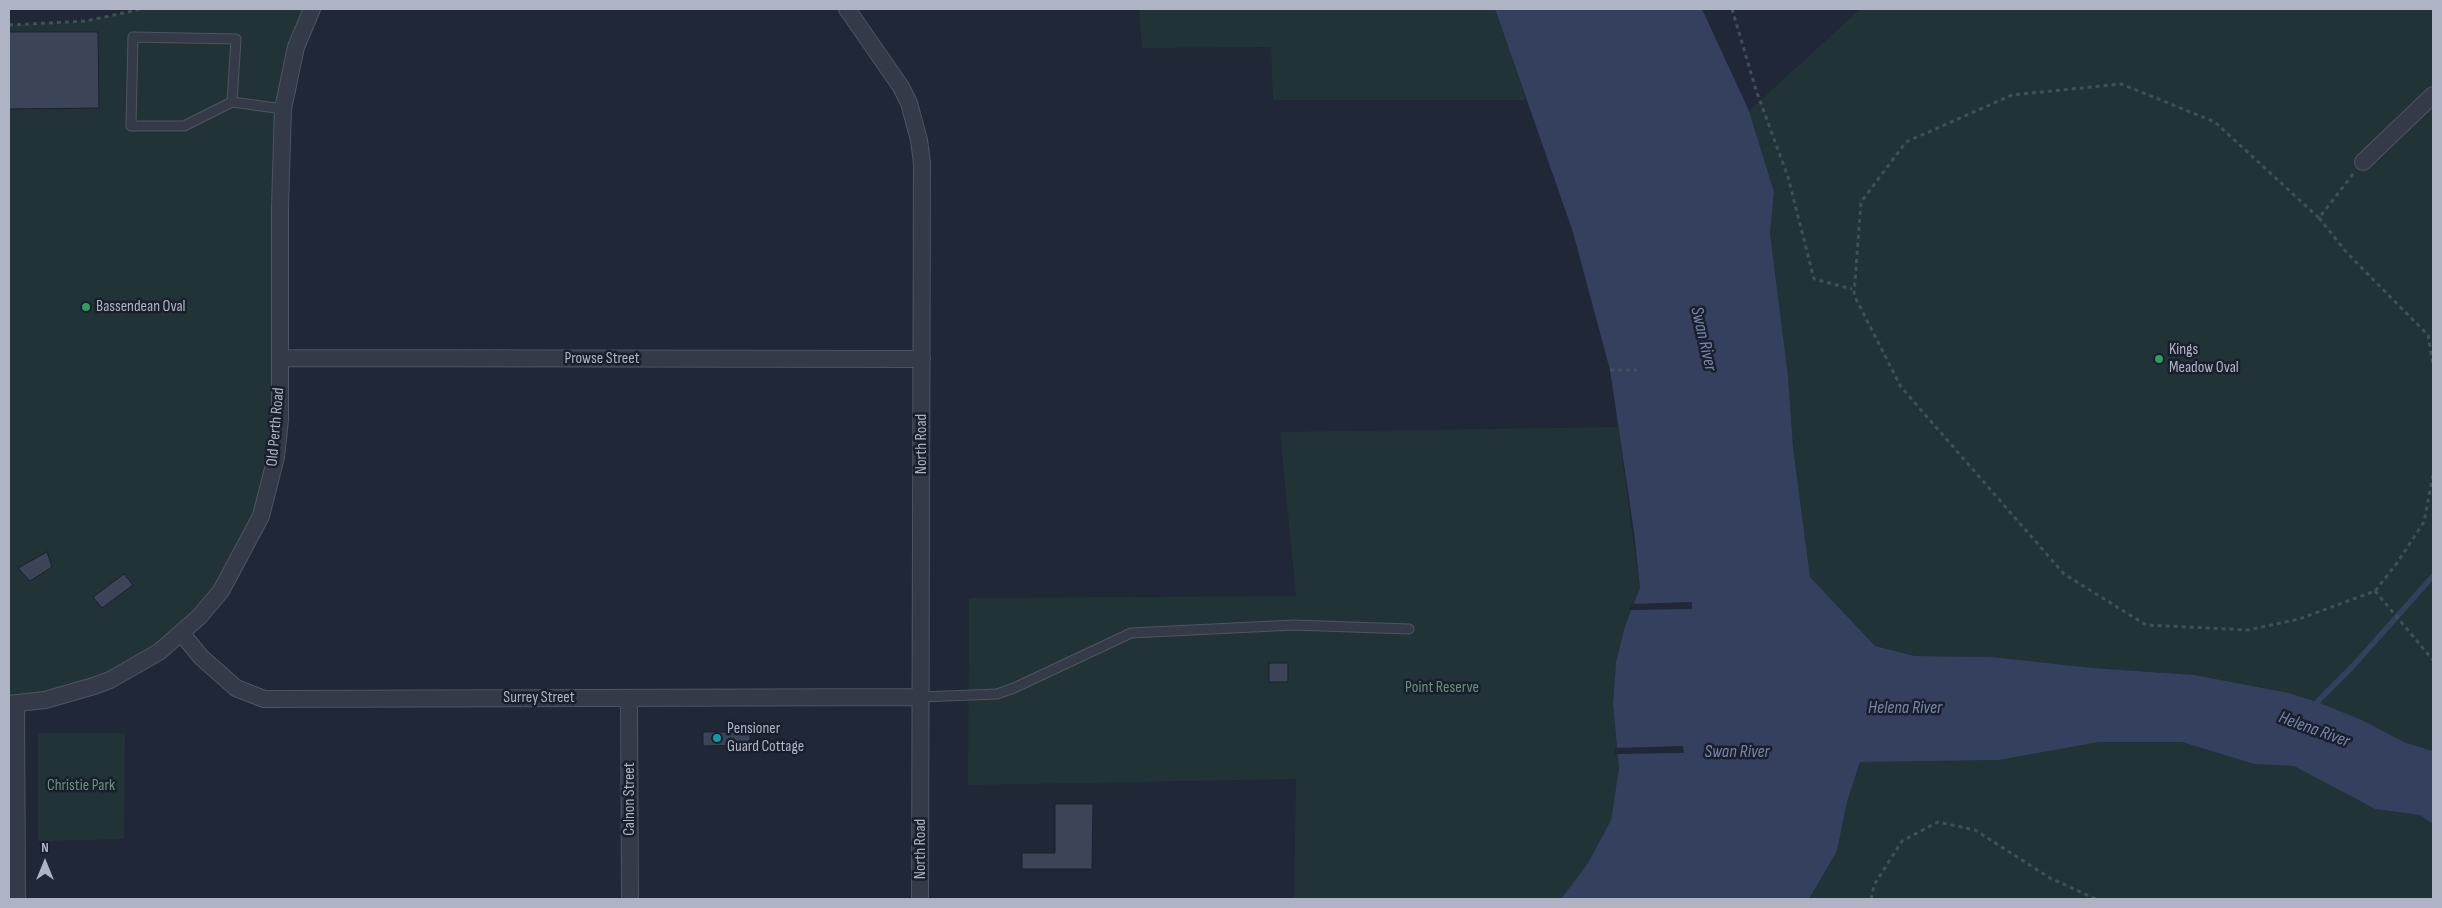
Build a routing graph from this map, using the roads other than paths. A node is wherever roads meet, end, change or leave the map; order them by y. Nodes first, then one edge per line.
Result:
1 (312, 9) edge
2 (847, 9) edge
3 (2433, 95) edge
4 (232, 102) junction
5 (283, 109) junction
6 (2363, 162) road end
7 (281, 358) junction
8 (922, 359) junction
9 (1409, 629) dead end
10 (182, 634) junction
11 (921, 697) junction
12 (629, 698) junction
13 (13, 704) edge
14 (17, 899) edge
15 (630, 899) edge
16 (920, 899) edge

1 - 5 street, Old Perth Road
2 - 8 street, North Road
3 - 6 street
4 - 4 lane
4 - 5 lane
5 - 7 street, Old Perth Road
7 - 8 street, Prowse Street
7 - 10 street, Old Perth Road
8 - 11 street, North Road
9 - 11 lane
10 - 12 street, Surrey Street
10 - 13 street, Old Perth Road
11 - 12 street, Surrey Street
11 - 16 street, North Road
12 - 15 street, Calnon Street
13 - 14 street

